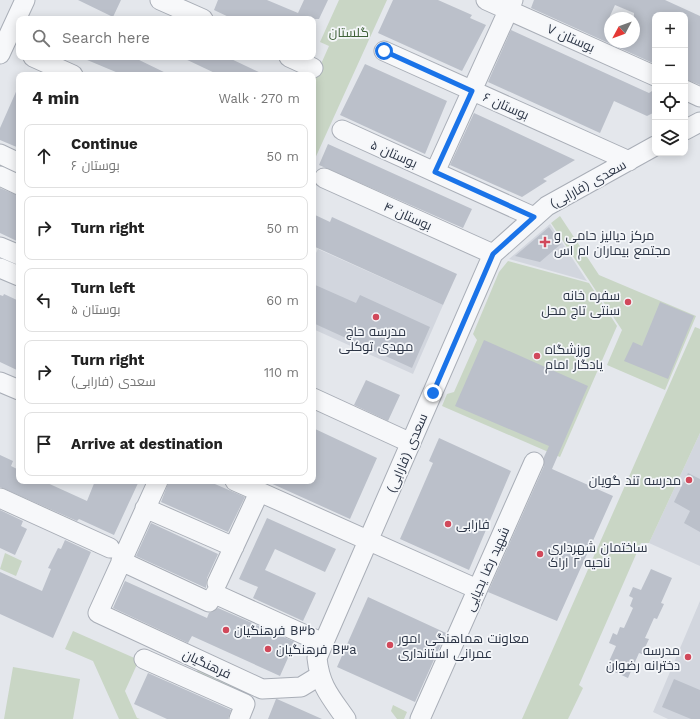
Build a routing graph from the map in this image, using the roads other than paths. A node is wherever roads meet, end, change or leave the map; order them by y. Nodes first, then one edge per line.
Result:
1 (25, 0) edge
2 (160, 0) edge
3 (486, 0) edge
4 (511, 5) edge
5 (19, 16) edge
6 (196, 16) edge
7 (16, 26) edge
8 (8, 49) edge
9 (384, 51) dead end
10 (40, 60) edge
11 (296, 60) edge
12 (313, 68) dead end
13 (66, 72) edge
14 (652, 75) edge
15 (472, 91) junction
16 (688, 91) edge
17 (700, 96) edge
18 (700, 122) edge
19 (688, 128) edge
20 (342, 130) dead end
21 (652, 148) edge
22 (0, 154) edge
23 (629, 161) junction
24 (16, 162) edge
25 (435, 172) junction
26 (0, 176) edge
27 (324, 178) dead end
28 (16, 184) edge
29 (534, 217) junction
30 (0, 246) edge
31 (16, 254) edge
32 (493, 254) junction
33 (0, 268) edge
34 (16, 275) edge
35 (0, 382) edge
36 (16, 389) edge
37 (316, 399) edge
38 (411, 443) junction
39 (534, 462) dead end
40 (157, 484) edge
41 (242, 484) edge
42 (0, 498) edge
43 (256, 499) dead end
44 (145, 508) junction
45 (369, 541) junction
46 (234, 547) junction
47 (115, 554) junction
48 (477, 589) junction
49 (214, 593) junction
50 (323, 643) junction
51 (190, 649) junction
52 (144, 659) dead end
53 (177, 674) junction
54 (314, 679) junction
55 (262, 689) junction
56 (242, 712) edge
57 (346, 719) edge
58 (420, 719) edge

1 - 5 street
2 - 6 street
3 - 4 street, بوستان ۷
4 - 14 street, بوستان ۷
4 - 15 street
7 - 8 street
9 - 15 street, بوستان ۶
10 - 13 street
11 - 12 street
15 - 23 street, بوستان ۶
15 - 25 street
16 - 17 street
18 - 19 street
20 - 25 street, بوستان ۵
21 - 23 street, سعدی (فارابی)
22 - 24 street
23 - 29 street, سعدی (فارابی)
25 - 29 street, بوستان ۵
26 - 28 street
27 - 32 street, بوستان ۴
29 - 32 street, سعدی (فارابی)
30 - 31 street
32 - 38 street, سعدی (فارابی)
33 - 34 street
35 - 36 street
37 - 38 street
38 - 45 street, سعدی (فارابی)
39 - 48 street, شهید رضا یحیایی
40 - 44 street
41 - 45 street
42 - 47 street
43 - 46 street
44 - 46 street
44 - 47 street
45 - 48 street
45 - 50 street, سعدی (فارابی)
46 - 49 street
47 - 49 street
47 - 51 street, فرهنگیان
48 - 58 street, شهید رضا یحیایی
49 - 50 street
50 - 54 street, سعدی (فارابی)
51 - 53 street
51 - 54 street
51 - 55 street, فرهنگیان
52 - 53 street
53 - 56 street
54 - 55 street, فرهنگیان
54 - 57 street, سعدی (فارابی)
55 - 56 street

